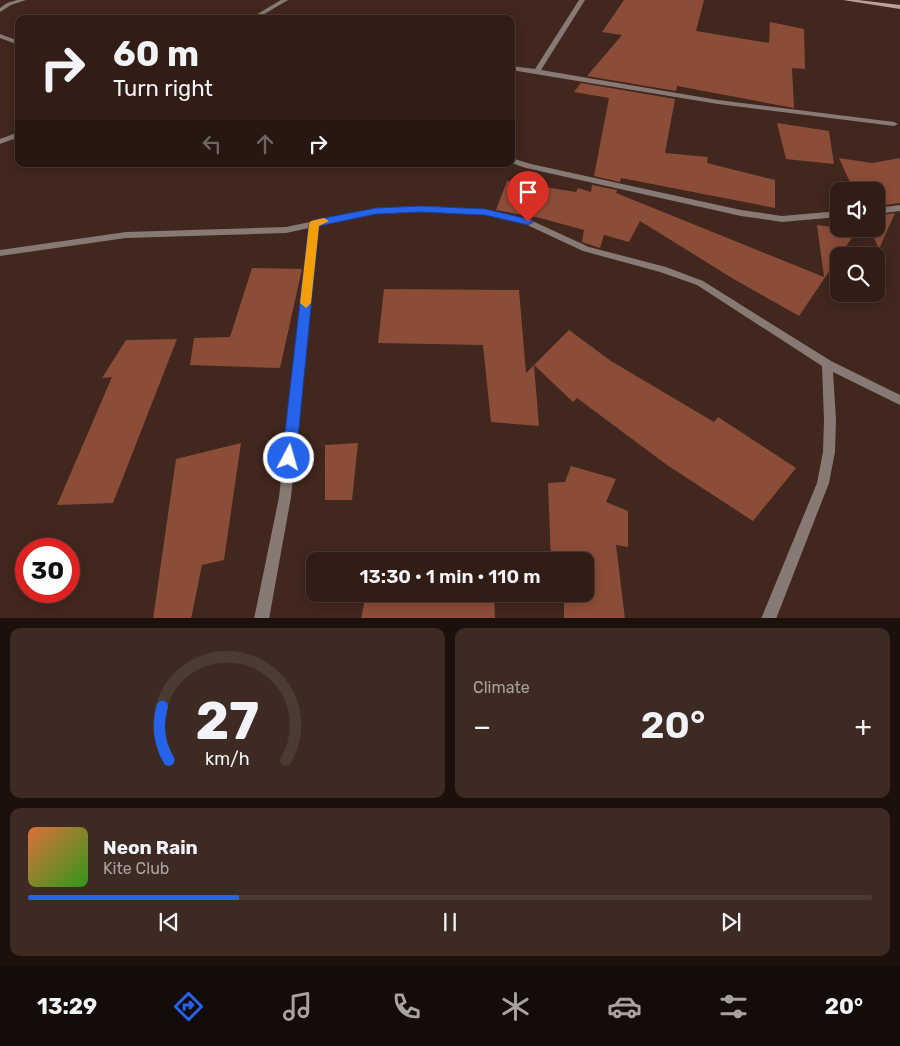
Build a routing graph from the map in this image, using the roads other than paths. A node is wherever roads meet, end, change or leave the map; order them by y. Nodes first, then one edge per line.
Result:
1 (23, 0) edge
2 (285, 0) edge
3 (582, 0) edge
4 (846, 0) edge
5 (900, 7) edge
6 (0, 10) edge
7 (259, 15) edge
8 (0, 36) edge
9 (15, 42) edge
10 (515, 68) edge
11 (537, 71) junction
12 (894, 124) dead end
13 (15, 136) edge
14 (0, 142) edge
15 (515, 161) edge
16 (900, 208) edge
17 (885, 209) edge
18 (830, 215) edge
19 (314, 224) junction
20 (0, 253) edge
21 (827, 364) junction
22 (900, 400) edge
23 (261, 618) edge
24 (768, 618) edge

1 - 6 street
2 - 7 street
3 - 11 street
4 - 5 main road
8 - 9 street
10 - 11 street
11 - 12 street
13 - 14 street
15 - 18 street
16 - 17 street
19 - 20 street
19 - 21 street
19 - 23 street
21 - 22 street
21 - 24 street

